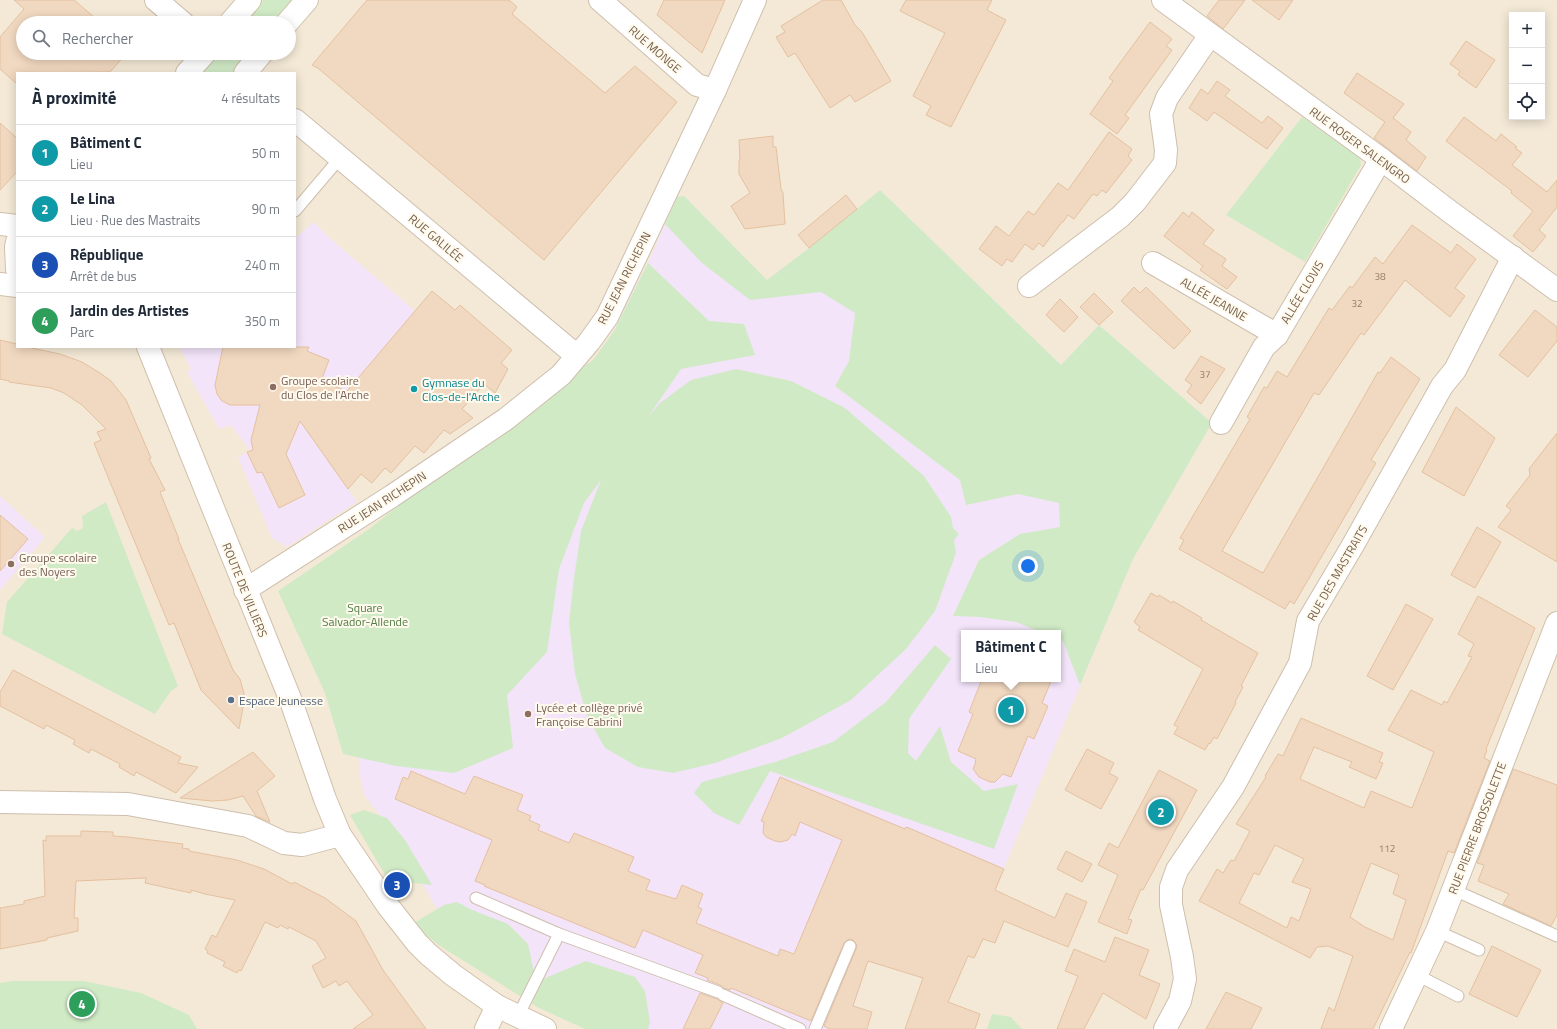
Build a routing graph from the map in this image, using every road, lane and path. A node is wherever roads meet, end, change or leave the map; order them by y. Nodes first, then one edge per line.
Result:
1 (156, 0) edge
2 (250, 0) edge
3 (307, 0) edge
4 (600, 0) edge
5 (755, 0) edge
6 (1163, 0) edge
7 (175, 16) edge
8 (236, 16) edge
9 (293, 16) edge
10 (1210, 35) junction
11 (198, 60) edge
12 (256, 60) edge
13 (188, 72) edge
14 (246, 72) edge
15 (715, 90) junction
16 (296, 121) edge
17 (340, 158) junction
18 (1381, 159) junction
19 (296, 210) edge
20 (0, 224) edge
21 (16, 226) edge
22 (1513, 257) junction
23 (1152, 263) dead end
24 (0, 284) edge
25 (16, 286) edge
26 (1029, 286) dead end
27 (1557, 290) edge
28 (1277, 335) junction
29 (148, 348) edge
30 (577, 356) junction
31 (1221, 423) dead end
32 (245, 590) junction
33 (1556, 628) edge
34 (0, 802) edge
35 (340, 835) junction
36 (1454, 890) junction
37 (476, 898) dead end
38 (1437, 931) junction
39 (559, 934) junction
40 (1557, 936) edge
41 (850, 946) dead end
42 (1478, 950) dead end
43 (1417, 976) junction
44 (1458, 996) dead end
45 (497, 1006) junction
46 (518, 1016) junction
47 (486, 1029) edge
48 (545, 1029) edge
49 (800, 1029) edge
50 (815, 1029) edge
51 (1165, 1029) edge
52 (1391, 1029) edge

1 - 7 street
2 - 8 street
3 - 9 street
4 - 15 street, RUE MONGE
5 - 15 street, RUE JEAN RICHEPIN
6 - 10 street, RUE ROGER SALENGRO
10 - 18 street, RUE ROGER SALENGRO
10 - 26 street
11 - 13 street
12 - 14 street
15 - 30 street, RUE JEAN RICHEPIN
16 - 17 street, RUE GALILÉE
17 - 19 lane
17 - 30 street, RUE GALILÉE
18 - 22 street, RUE ROGER SALENGRO
18 - 28 street, ALLÉE CLOVIS
20 - 21 street
22 - 27 street, RUE ROGER SALENGRO
22 - 51 street, RUE DES MASTRAITS
23 - 28 street, ALLÉE JEANNE
24 - 25 street
28 - 31 street, ALLÉE CLOVIS
29 - 32 street, ROUTE DE VILLIERS
30 - 32 street, RUE JEAN RICHEPIN
32 - 35 street, ROUTE DE VILLIERS
33 - 36 street, RUE PIERRE BROSSOLETTE
34 - 35 street
35 - 45 street, ROUTE DE VILLIERS
36 - 38 street, RUE PIERRE BROSSOLETTE
36 - 40 lane
37 - 39 lane
38 - 42 lane
38 - 43 street, RUE PIERRE BROSSOLETTE
39 - 46 lane
39 - 49 lane
41 - 50 lane
43 - 44 lane
43 - 52 street, RUE PIERRE BROSSOLETTE
45 - 46 street, ROUTE DE VILLIERS
45 - 47 street
46 - 48 street, ROUTE DE VILLIERS

